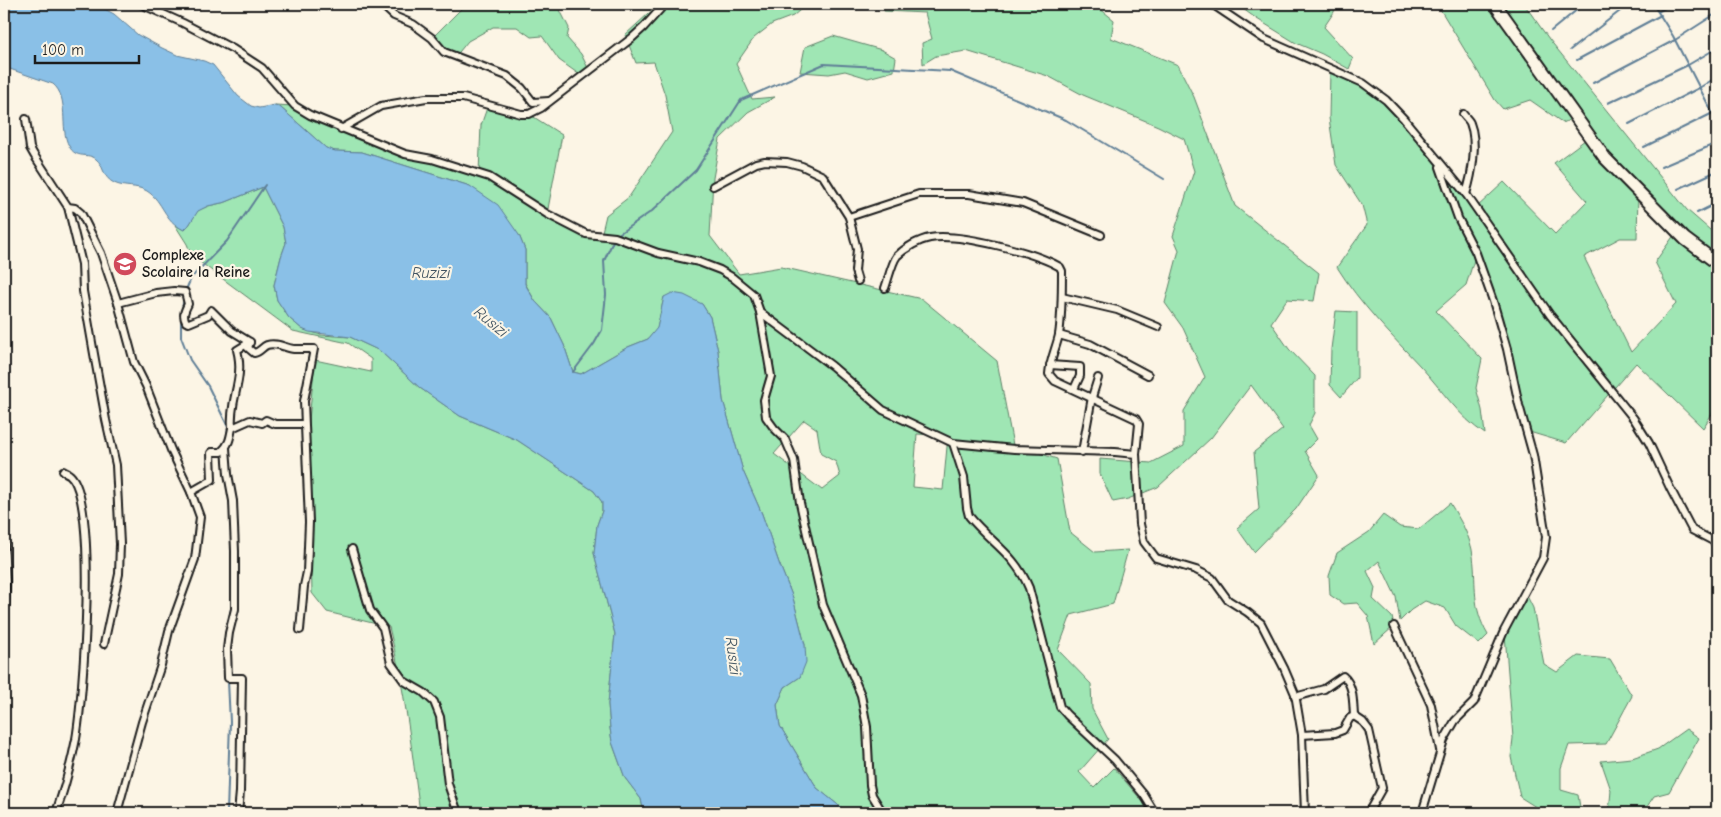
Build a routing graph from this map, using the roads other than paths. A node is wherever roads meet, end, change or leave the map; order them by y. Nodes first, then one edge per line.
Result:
1 (141, 4) edge
2 (381, 4) edge
3 (665, 4) edge
4 (1212, 4) edge
5 (1495, 4) edge
6 (549, 102) junction
7 (1463, 114) dead end
8 (26, 119) dead end
9 (341, 128) junction
10 (1438, 162) junction
11 (713, 186) dead end
12 (1466, 194) junction
13 (68, 207) junction
14 (849, 217) junction
15 (1101, 235) dead end
16 (1717, 263) edge
17 (858, 281) dead end
18 (885, 288) dead end
19 (1062, 297) junction
20 (118, 303) junction
21 (760, 312) junction
22 (1158, 327) dead end
23 (1059, 335) junction
24 (250, 342) junction
25 (1050, 365) junction
26 (1148, 374) dead end
27 (1098, 378) dead end
28 (1074, 389) junction
29 (1092, 397) junction
30 (304, 424) junction
31 (232, 428) junction
32 (953, 443) junction
33 (226, 448) junction
34 (1082, 452) junction
35 (1136, 454) junction
36 (64, 471) dead end
37 (191, 492) junction
38 (4, 539) edge
39 (1717, 543) edge
40 (352, 549) dead end
41 (1394, 626) dead end
42 (300, 630) dead end
43 (4, 633) edge
44 (104, 644) dead end
45 (1296, 697) junction
46 (1354, 716) junction
47 (1302, 735) junction
48 (1440, 752) junction
49 (56, 813) edge
50 (117, 813) edge
51 (238, 813) edge
52 (458, 813) edge
53 (882, 813) edge
54 (1155, 813) edge
55 (1305, 813) edge
56 (1368, 813) edge
57 (1422, 813) edge

1 - 9 street
2 - 6 street
3 - 6 street
4 - 10 street
5 - 16 highway
6 - 9 street
7 - 12 street
8 - 13 street
9 - 21 street
10 - 12 street
10 - 48 street
11 - 14 street
12 - 39 street
13 - 20 street
13 - 44 street
14 - 15 street
14 - 17 street
18 - 19 street
19 - 22 street
19 - 23 street
20 - 24 street
20 - 37 street
21 - 32 street
21 - 53 street
23 - 25 street
23 - 26 street
24 - 30 street
24 - 31 street
25 - 28 street
25 - 28 street
27 - 29 street
28 - 29 street
29 - 34 street
29 - 35 street
30 - 31 street
30 - 42 street
31 - 33 street
32 - 34 street
32 - 54 street
33 - 37 street
33 - 51 street
34 - 35 street
35 - 45 street
36 - 49 street
37 - 50 street
38 - 43 street
40 - 52 street
41 - 48 street
45 - 46 street
45 - 47 street
46 - 47 street
46 - 56 street
47 - 55 street
48 - 57 street

